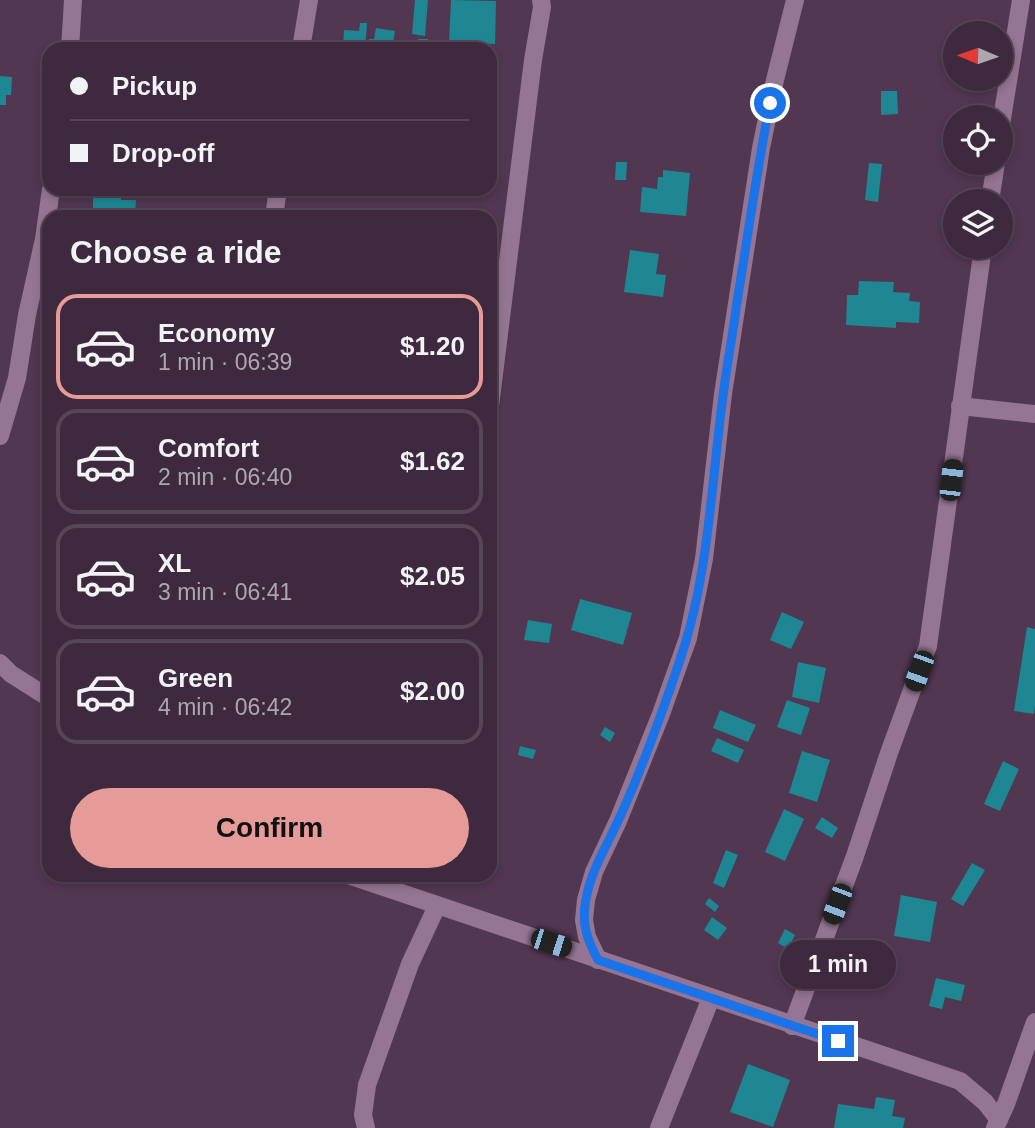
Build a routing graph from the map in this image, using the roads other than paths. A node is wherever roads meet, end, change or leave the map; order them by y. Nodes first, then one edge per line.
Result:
1 (73, 0) edge
2 (309, 0) edge
3 (541, 0) edge
4 (795, 0) edge
5 (1021, 0) edge
6 (70, 42) edge
7 (302, 42) edge
8 (1004, 105) edge
9 (42, 248) edge
10 (981, 259) edge
11 (497, 350) edge
12 (960, 406) junction
13 (1035, 414) edge
14 (0, 436) edge
15 (0, 663) edge
16 (42, 694) edge
17 (368, 882) edge
18 (438, 906) junction
19 (598, 960) junction
20 (711, 998) junction
21 (1035, 1021) edge
22 (792, 1026) junction
23 (997, 1124) edge
24 (366, 1128) edge
25 (659, 1128) edge

1 - 6 street
2 - 7 street
3 - 11 street
4 - 19 street
5 - 8 street
9 - 14 street
10 - 12 street
12 - 13 street
12 - 22 street
15 - 16 street
17 - 18 street
18 - 19 street
18 - 24 street
19 - 20 street
20 - 22 street
20 - 25 street
21 - 23 street
22 - 23 street

